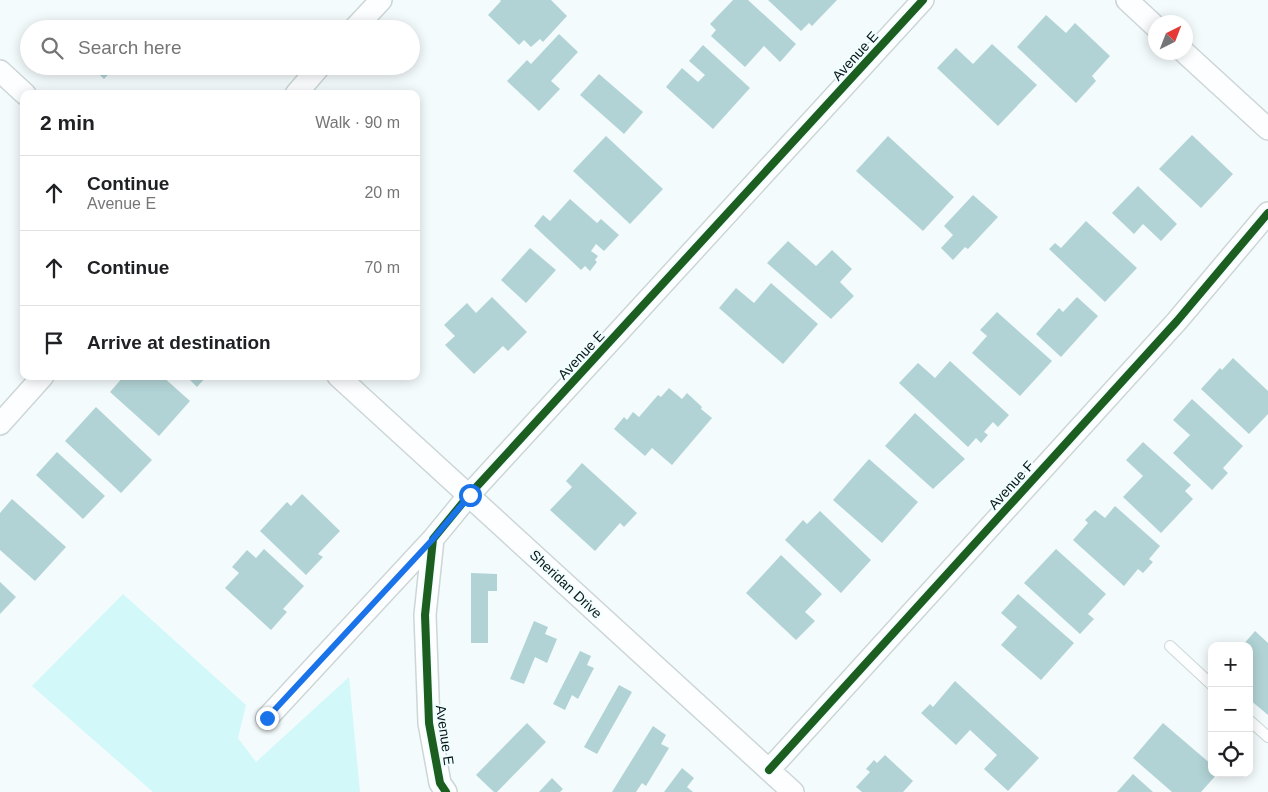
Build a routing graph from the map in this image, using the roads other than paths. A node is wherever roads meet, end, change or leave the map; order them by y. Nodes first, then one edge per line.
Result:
1 (381, 0) edge
2 (923, 0) edge
3 (1126, 0) edge
4 (1148, 19) edge
5 (362, 20) edge
6 (1193, 60) edge
7 (0, 71) edge
8 (312, 75) edge
9 (21, 90) edge
10 (299, 90) edge
11 (1268, 130) edge
12 (1268, 213) edge
13 (39, 380) edge
14 (342, 380) edge
15 (0, 424) edge
16 (470, 495) junction
17 (433, 539) junction
18 (1170, 646) dead end
19 (1208, 681) edge
20 (267, 718) dead end
21 (1253, 724) edge
22 (1268, 737) edge
23 (769, 770) junction
24 (446, 792) edge
25 (792, 792) edge

1 - 5 street
2 - 16 street, Avenue E
3 - 4 street
6 - 11 street
7 - 9 street
8 - 10 street
12 - 23 street, Avenue F
13 - 15 street
14 - 16 street, Sheridan Drive
16 - 17 street, Avenue E
16 - 23 street, Sheridan Drive
17 - 20 street
17 - 24 street, Avenue E
18 - 19 lane
21 - 22 lane
23 - 25 street, Sheridan Drive

